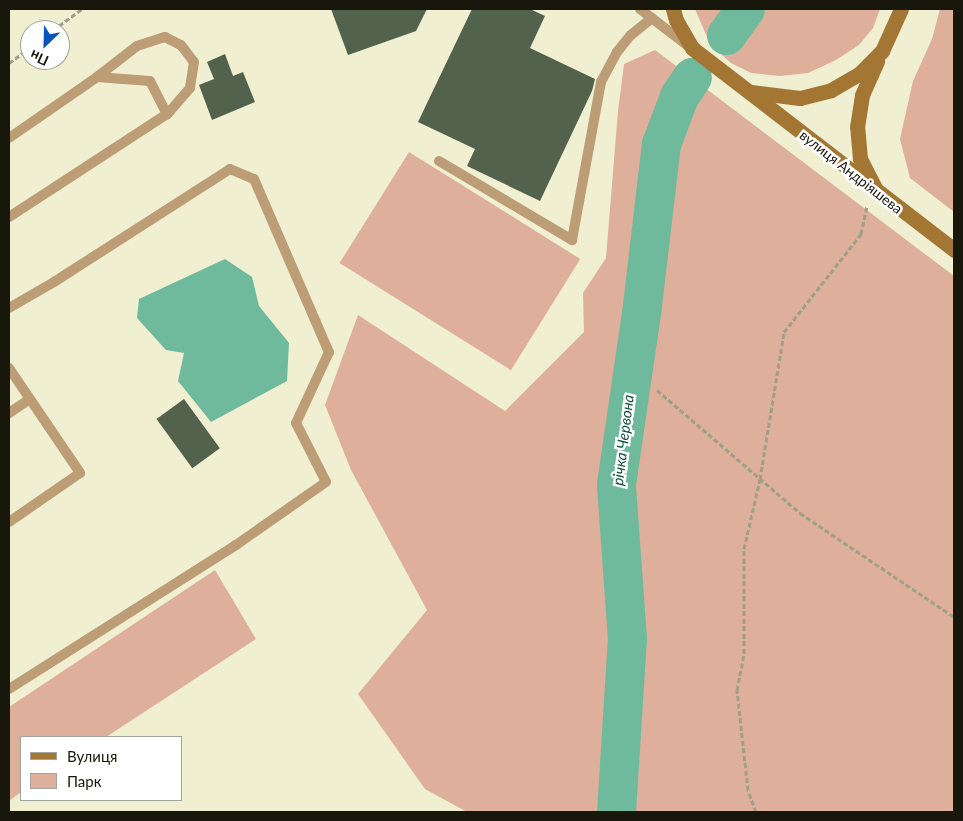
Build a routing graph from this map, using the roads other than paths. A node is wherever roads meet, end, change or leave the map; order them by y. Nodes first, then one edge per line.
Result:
1 (640, 9) edge
2 (673, 9) edge
3 (901, 9) edge
4 (652, 18) junction
5 (692, 48) junction
6 (882, 51) junction
7 (97, 77) junction
8 (749, 92) junction
9 (167, 114) junction
10 (9, 138) edge
11 (439, 161) dead end
12 (873, 196) junction
13 (9, 217) edge
14 (954, 250) edge
15 (9, 308) edge
16 (9, 368) edge
17 (30, 399) junction
18 (9, 413) edge
19 (9, 522) edge
20 (9, 689) edge

1 - 4 lane
2 - 5 street
3 - 6 street
4 - 5 lane
4 - 11 lane
5 - 8 street, вулиця Андріяшева
6 - 8 street
6 - 12 street
7 - 9 lane
7 - 9 lane
7 - 10 lane
8 - 12 street, вулиця Андріяшева
9 - 13 lane
12 - 14 street, вулиця Андріяшева
15 - 20 lane
16 - 17 lane
17 - 18 lane
17 - 19 lane

